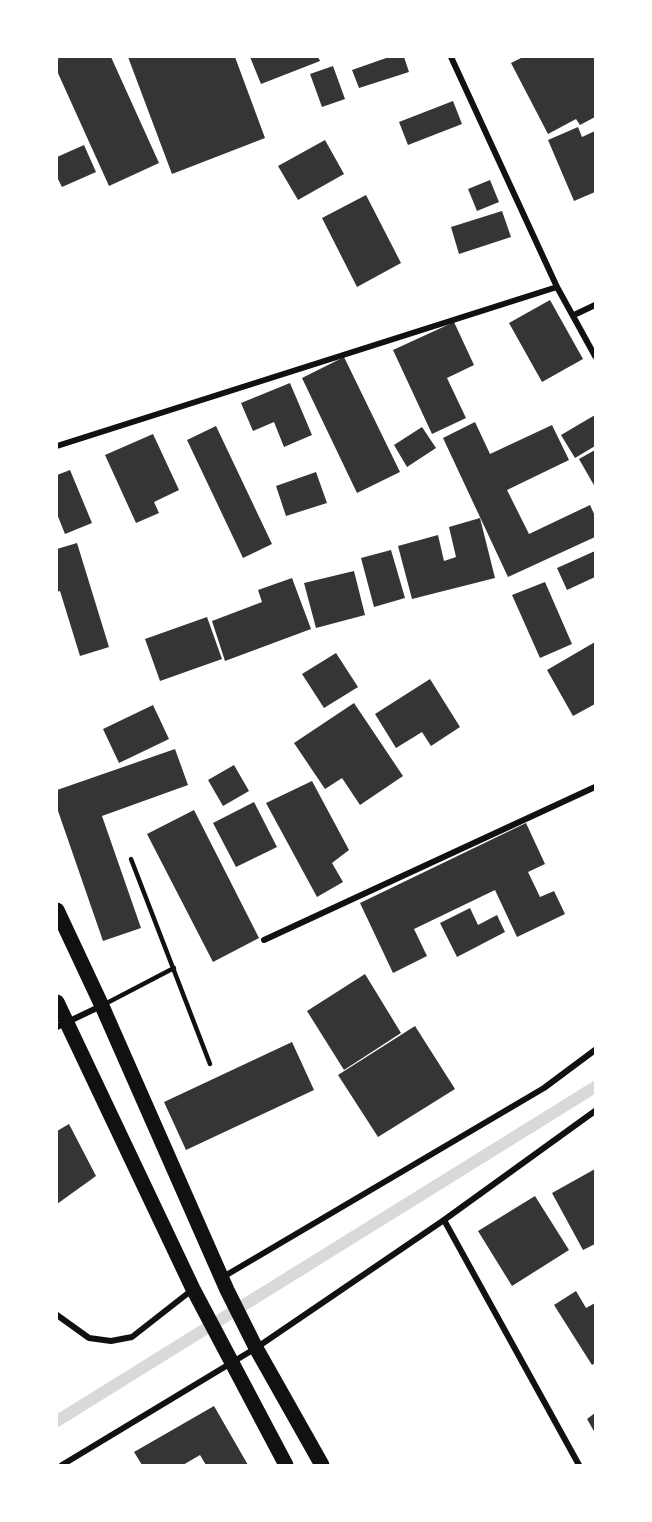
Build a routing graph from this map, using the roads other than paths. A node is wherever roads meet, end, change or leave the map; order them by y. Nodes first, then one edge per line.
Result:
1 (451, 57) edge
2 (557, 287) junction
3 (595, 305) edge
4 (574, 315) junction
5 (595, 356) edge
6 (57, 447) edge
7 (595, 787) edge
8 (131, 859) dead end
9 (57, 910) edge
10 (264, 940) dead end
11 (174, 968) junction
12 (57, 1002) edge
13 (102, 1006) junction
14 (62, 1025) edge
15 (595, 1050) edge
16 (210, 1064) dead end
17 (595, 1111) edge
18 (444, 1220) junction
19 (225, 1284) junction
20 (193, 1289) junction
21 (57, 1316) edge
22 (256, 1348) junction
23 (233, 1362) junction
24 (62, 1465) edge
25 (286, 1465) edge
26 (322, 1465) edge
27 (579, 1465) edge

1 - 2 street
2 - 4 street
2 - 6 street
3 - 4 street
4 - 5 street
7 - 10 street
8 - 11 lane
9 - 13 main road
11 - 13 lane
11 - 16 lane
12 - 14 main road
13 - 14 street
13 - 19 main road
14 - 20 main road
15 - 19 street
17 - 18 street
18 - 22 street
18 - 27 street
19 - 22 main road
20 - 21 street
20 - 23 main road
22 - 23 street
22 - 26 main road
23 - 24 street
23 - 25 main road

